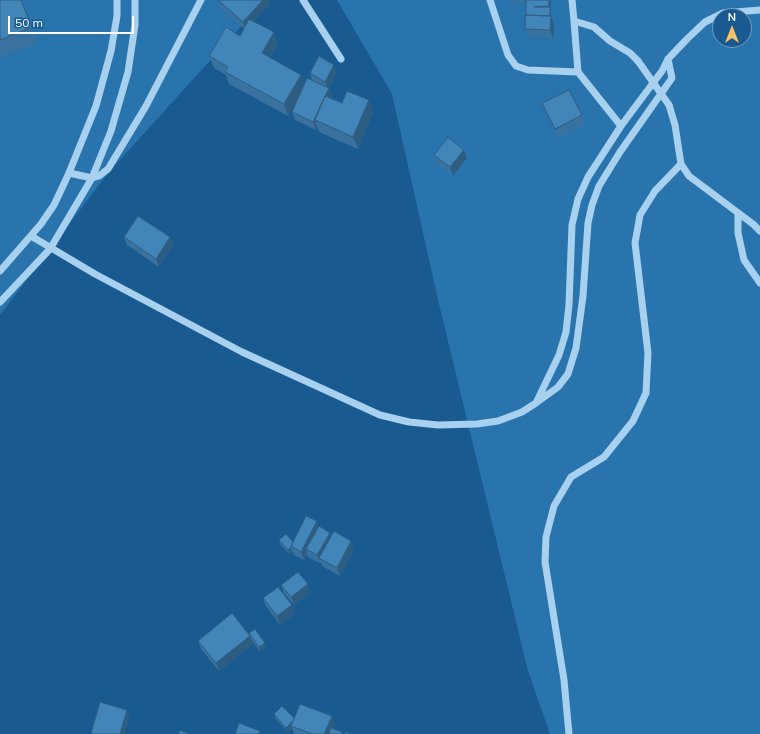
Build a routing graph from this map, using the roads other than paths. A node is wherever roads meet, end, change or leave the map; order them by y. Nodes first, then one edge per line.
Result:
1 (117, 0) edge
2 (135, 0) edge
3 (201, 0) edge
4 (303, 0) edge
5 (490, 0) edge
6 (572, 0) edge
7 (760, 10) edge
8 (574, 20) junction
9 (340, 59) dead end
10 (668, 59) junction
11 (578, 72) junction
12 (621, 126) junction
13 (681, 164) junction
14 (69, 173) junction
15 (92, 178) junction
16 (738, 213) junction
17 (760, 231) edge
18 (31, 236) junction
19 (50, 249) junction
20 (0, 271) edge
21 (760, 284) edge
22 (0, 302) edge
23 (536, 403) junction
24 (569, 734) edge

1 - 14 street
2 - 15 street
3 - 15 street
4 - 9 street
5 - 11 street
6 - 8 street
7 - 10 street
8 - 11 street
8 - 13 street, bridge
10 - 12 street
10 - 23 street
11 - 12 street
12 - 23 street
13 - 16 street
13 - 24 street
14 - 15 street
14 - 18 street
15 - 19 street
16 - 17 street
16 - 21 street
18 - 19 street
18 - 20 street
19 - 22 street
19 - 23 street

